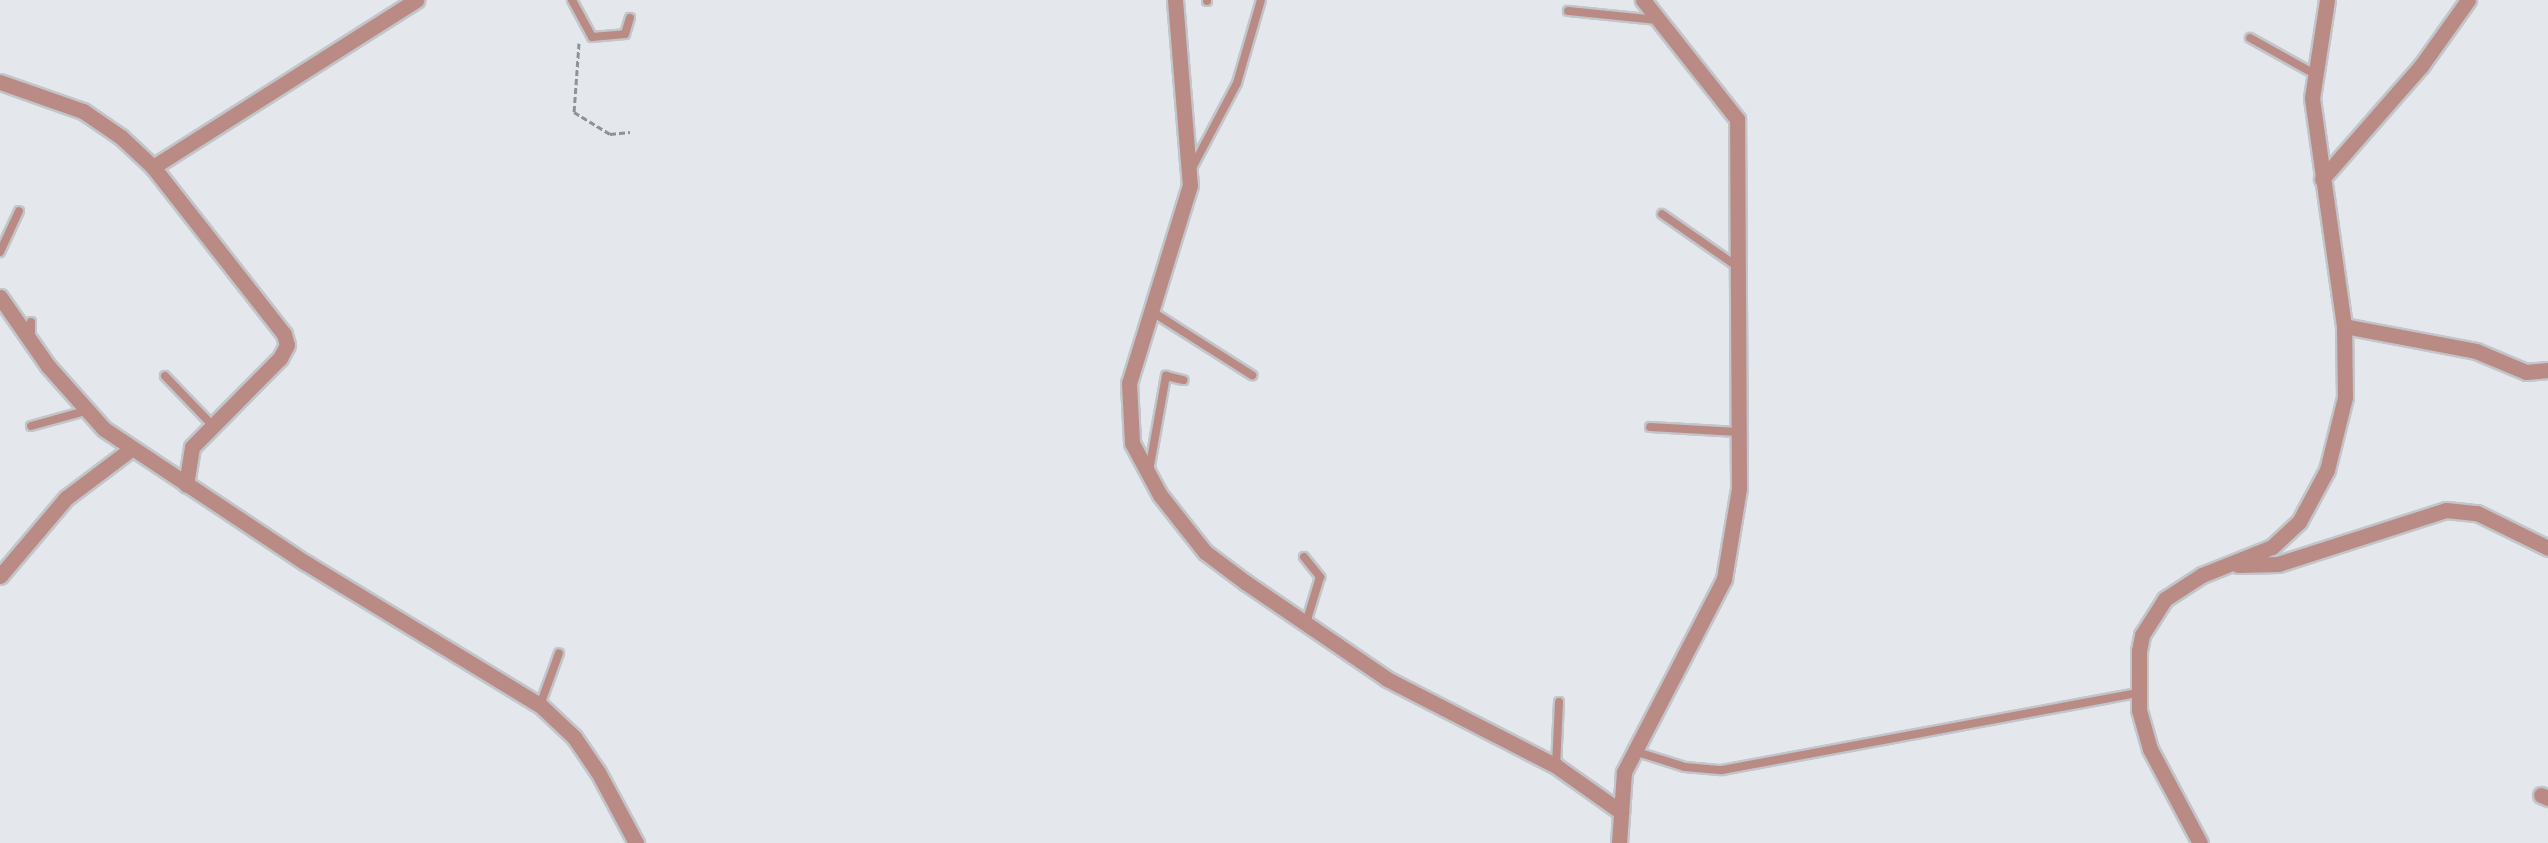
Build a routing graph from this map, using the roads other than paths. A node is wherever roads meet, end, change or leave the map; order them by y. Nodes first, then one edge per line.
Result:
1 (416, 0) edge
2 (572, 0) edge
3 (1175, 0) edge
4 (1261, 0) edge
5 (1642, 0) edge
6 (2327, 0) edge
7 (2468, 0) edge
8 (1568, 11) dead end
9 (630, 18) dead end
10 (1656, 20) junction
11 (2250, 38) dead end
12 (2313, 73) junction
13 (0, 82) edge
14 (153, 167) junction
15 (1191, 172) junction
16 (2322, 179) junction
17 (19, 211) dead end
18 (1662, 214) dead end
19 (0, 252) edge
20 (1735, 266) junction
21 (0, 297) edge
22 (1150, 310) junction
23 (31, 322) dead end
24 (2344, 326) junction
25 (31, 342) junction
26 (2548, 370) edge
27 (1252, 375) dead end
28 (165, 376) dead end
29 (1184, 380) dead end
30 (86, 411) junction
31 (212, 425) junction
32 (31, 426) dead end
33 (1650, 427) dead end
34 (1738, 432) junction
35 (131, 449) junction
36 (1149, 474) junction
37 (186, 485) junction
38 (2548, 548) edge
39 (1304, 556) dead end
40 (2238, 565) junction
41 (0, 576) edge
42 (1306, 623) junction
43 (559, 653) dead end
44 (2138, 693) junction
45 (1559, 702) dead end
46 (540, 705) junction
47 (1632, 751) junction
48 (1556, 766) junction
49 (1621, 812) junction
50 (636, 843) edge
51 (1619, 843) edge
52 (2200, 843) edge

1 - 14 street
2 - 9 lane
3 - 15 street
4 - 15 lane
5 - 10 street
6 - 12 street
7 - 16 street
8 - 10 lane
10 - 20 street
11 - 12 lane
12 - 16 street
13 - 14 street
14 - 31 street
15 - 22 street
16 - 24 street
17 - 19 lane
18 - 20 lane
20 - 34 street
21 - 25 street
22 - 27 lane
22 - 36 street
23 - 25 lane
24 - 26 street
24 - 40 street
25 - 30 street
28 - 31 lane
29 - 36 lane
30 - 32 lane
30 - 35 street
31 - 37 street
33 - 34 lane
34 - 47 street
35 - 37 street
35 - 41 street
36 - 42 street
37 - 46 street
38 - 40 street
39 - 42 lane
40 - 44 street
42 - 48 street
43 - 46 lane
44 - 47 lane
44 - 52 street
45 - 48 lane
46 - 50 street
47 - 49 street
48 - 49 street
49 - 51 street

